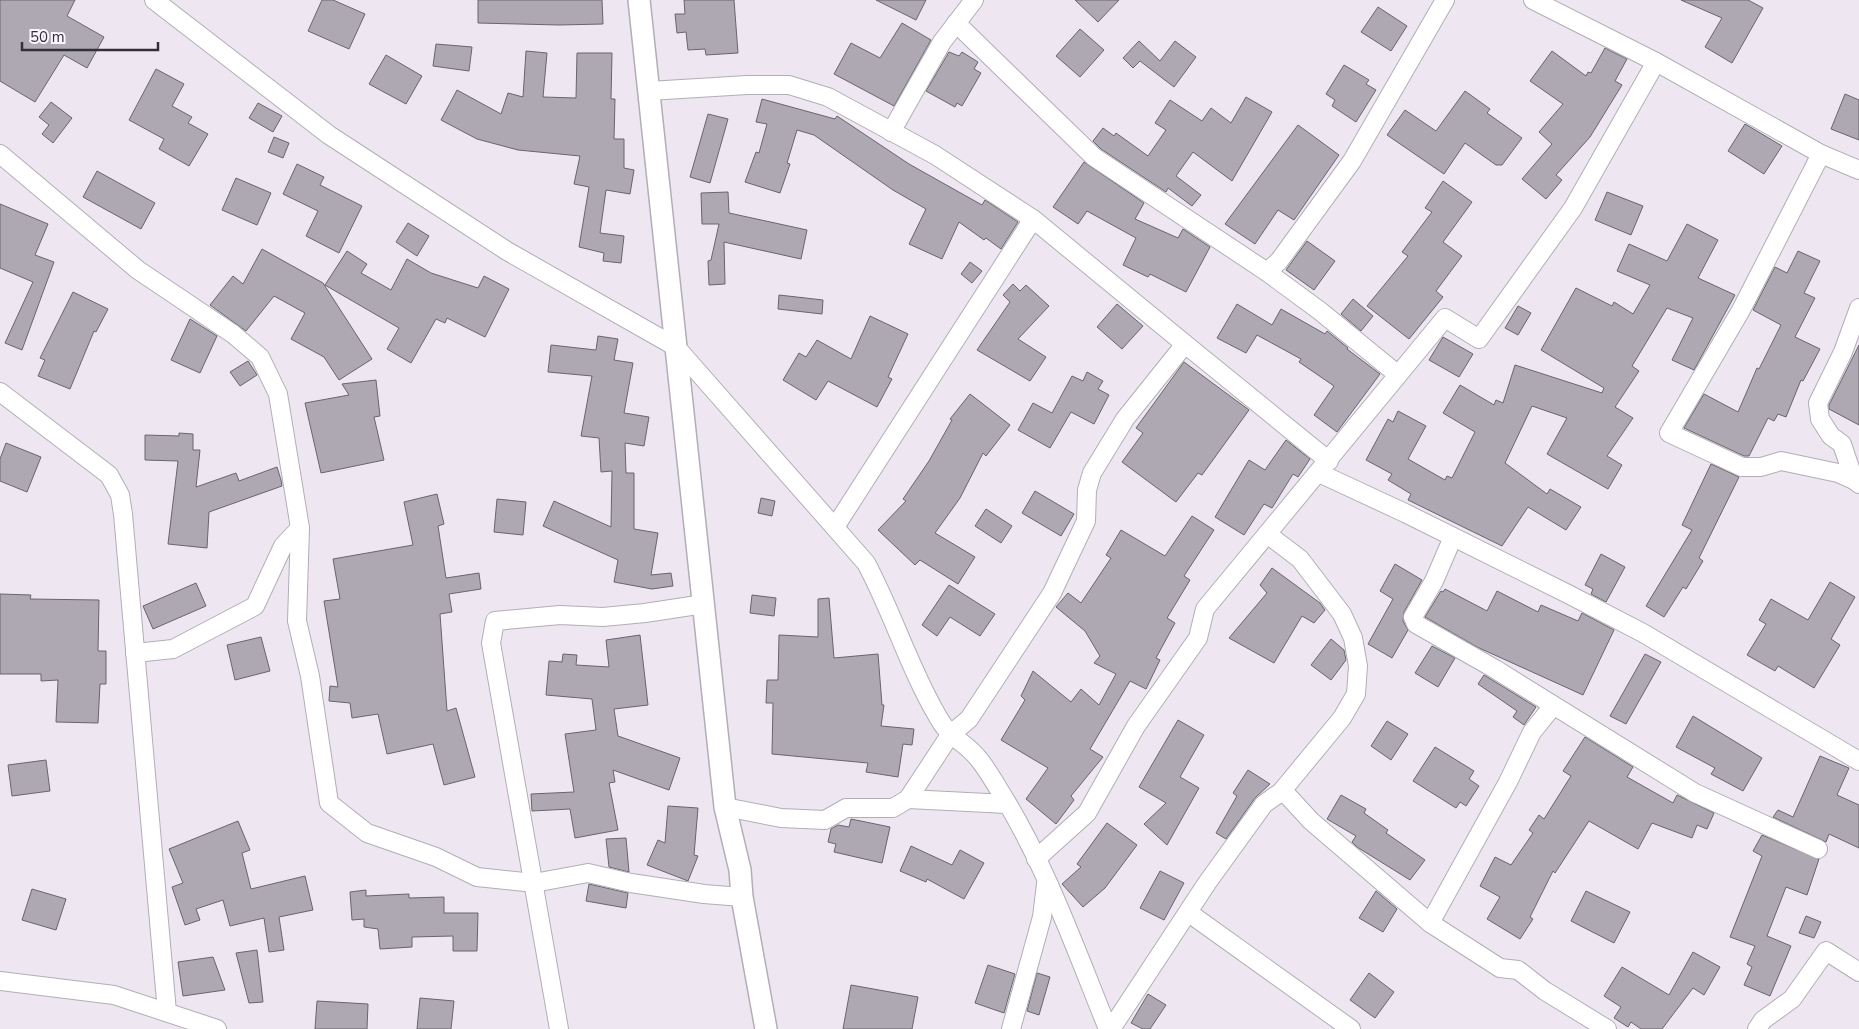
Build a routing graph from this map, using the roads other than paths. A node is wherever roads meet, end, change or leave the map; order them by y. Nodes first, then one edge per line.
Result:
1 (154, 0) edge
2 (639, 0) edge
3 (974, 0) edge
4 (1445, 0) edge
5 (1533, 0) edge
6 (956, 23) junction
7 (1656, 62) junction
8 (649, 91) junction
9 (891, 132) junction
10 (0, 154) edge
11 (1821, 154) junction
12 (1859, 170) edge
13 (1033, 219) junction
14 (1266, 272) junction
15 (1859, 308) edge
16 (1185, 344) junction
17 (676, 347) junction
18 (1397, 374) junction
19 (0, 392) edge
20 (1324, 467) junction
21 (1857, 482) edge
22 (835, 527) junction
23 (300, 528) junction
24 (1267, 534) junction
25 (1453, 537) junction
26 (704, 604) junction
27 (135, 653) junction
28 (1553, 706) junction
29 (950, 735) junction
30 (1858, 758) edge
31 (1281, 792) junction
32 (908, 799) junction
33 (1007, 804) junction
34 (725, 807) junction
35 (1818, 849) dead end
36 (1036, 859) junction
37 (534, 883) junction
38 (1047, 883) junction
39 (742, 897) junction
40 (1189, 913) junction
41 (1430, 923) junction
42 (1859, 972) edge
43 (0, 981) edge
44 (167, 1012) junction
45 (217, 1029) edge
46 (559, 1029) edge
47 (766, 1029) edge
48 (1011, 1029) edge
49 (1110, 1029) edge
50 (1351, 1029) edge
51 (1607, 1029) edge
52 (1757, 1029) edge

1 - 17 street
2 - 8 street
3 - 6 street
4 - 14 street
5 - 7 street
6 - 9 street
6 - 14 street
7 - 11 street
7 - 18 street
8 - 9 street
8 - 17 street
9 - 13 street
10 - 23 street
11 - 12 street
11 - 21 street
13 - 16 street
13 - 22 street
14 - 18 street
15 - 21 street
16 - 20 street
16 - 29 street
17 - 22 street
17 - 26 street
18 - 20 street
19 - 27 street
20 - 24 street
20 - 25 street
22 - 29 street
23 - 27 street
23 - 37 street
24 - 31 street
24 - 36 street
25 - 28 street
25 - 30 street
26 - 34 street
26 - 37 street
27 - 44 street
28 - 35 street
28 - 41 street
29 - 32 street
29 - 33 street
31 - 40 street
31 - 41 street
32 - 33 street
32 - 34 street
33 - 36 street
34 - 39 street
36 - 38 street
37 - 39 street
37 - 46 street
38 - 48 street
38 - 49 street
39 - 47 street
40 - 49 street
40 - 50 street
41 - 51 street
42 - 52 street
43 - 44 street
44 - 45 street

